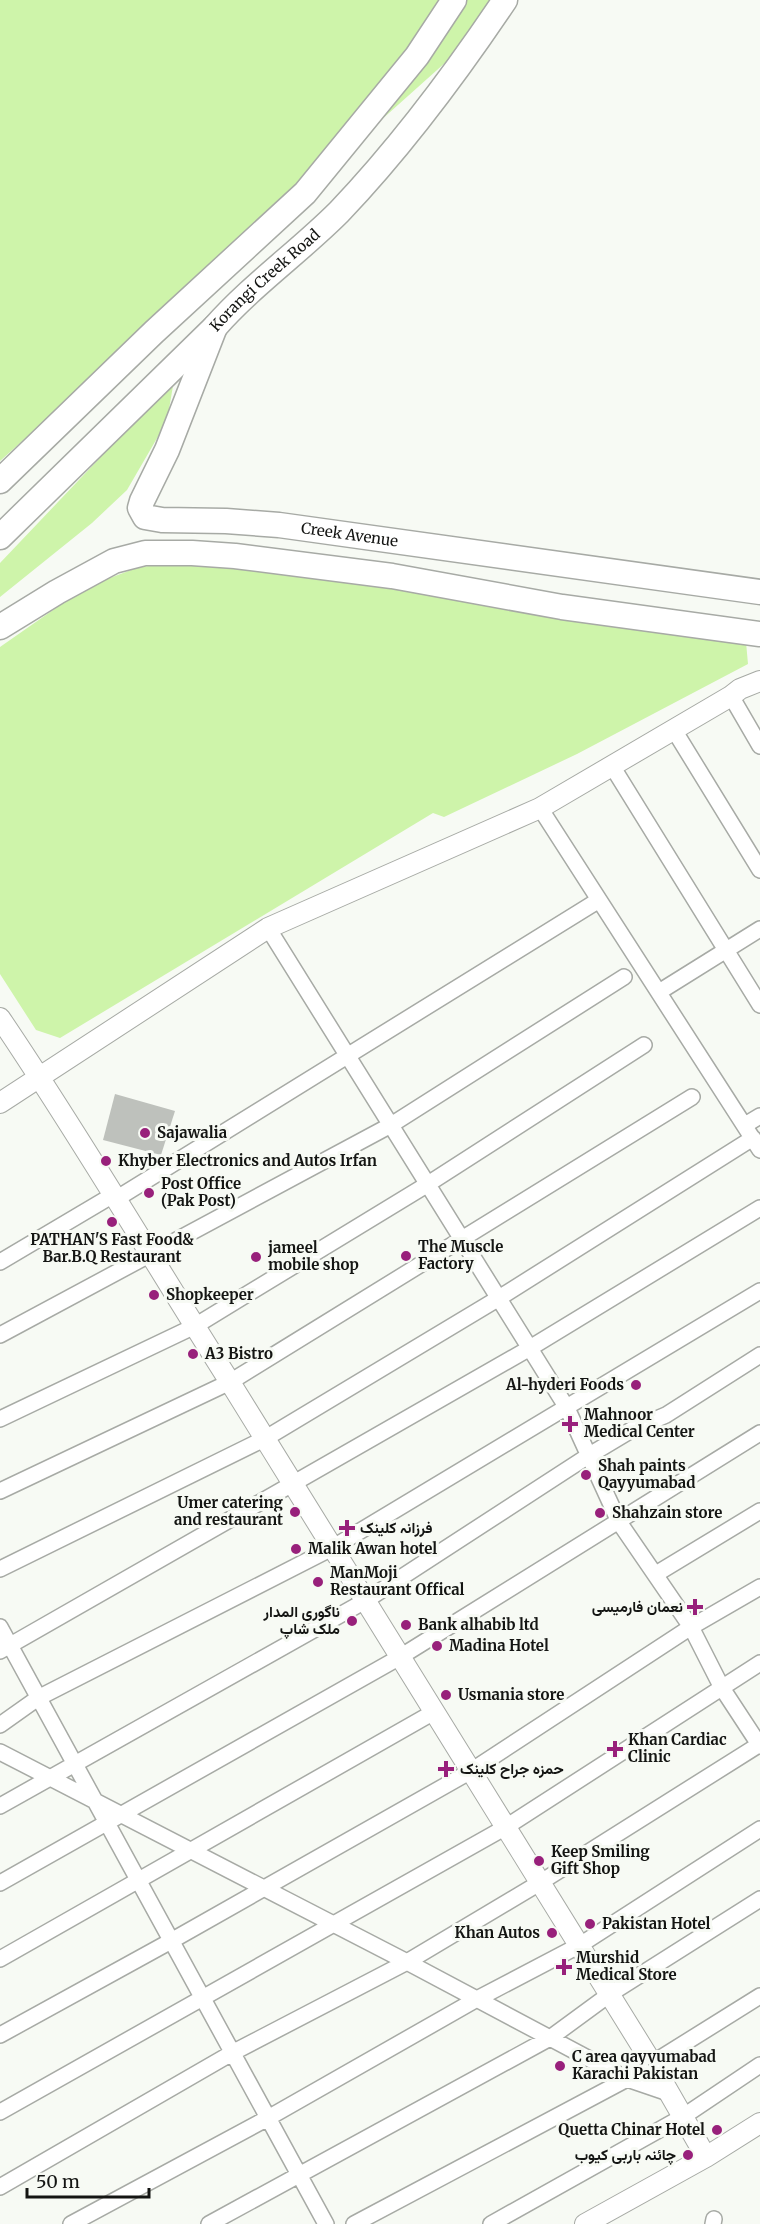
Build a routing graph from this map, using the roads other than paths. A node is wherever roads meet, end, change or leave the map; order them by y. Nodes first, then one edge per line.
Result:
1 (454, 0) edge
2 (505, 0) edge
3 (215, 327) junction
4 (0, 481) edge
5 (0, 537) edge
6 (760, 592) edge
7 (0, 627) edge
8 (760, 634) edge
9 (760, 681) edge
10 (731, 696) junction
11 (674, 730) junction
12 (760, 746) edge
13 (612, 766) junction
14 (540, 808) junction
15 (760, 870) edge
16 (599, 900) junction
17 (268, 928) junction
18 (760, 929) edge
19 (726, 949) junction
20 (624, 977) dead end
21 (659, 992) junction
22 (760, 1005) edge
23 (0, 1018) edge
24 (644, 1045) dead end
25 (348, 1056) junction
26 (40, 1077) junction
27 (693, 1097) dead end
28 (0, 1103) edge
29 (760, 1116) edge
30 (391, 1125) junction
31 (753, 1138) edge
32 (428, 1184) junction
33 (115, 1197) junction
34 (760, 1208) edge
35 (462, 1239) junction
36 (2, 1256) edge
37 (150, 1256) junction
38 (760, 1291) edge
39 (499, 1298) junction
40 (195, 1326) junction
41 (0, 1335) edge
42 (530, 1348) junction
43 (760, 1355) edge
44 (230, 1382) junction
45 (567, 1408) junction
46 (0, 1419) edge
47 (760, 1433) edge
48 (266, 1438) junction
49 (588, 1456) junction
50 (293, 1483) junction
51 (0, 1491) edge
52 (760, 1511) edge
53 (619, 1522) junction
54 (332, 1548) junction
55 (0, 1569) edge
56 (656, 1574) junction
57 (760, 1587) edge
58 (365, 1601) junction
59 (0, 1627) edge
60 (691, 1627) junction
61 (5, 1648) edge
62 (400, 1657) junction
63 (760, 1663) edge
64 (722, 1688) junction
65 (38, 1698) junction
66 (435, 1712) junction
67 (0, 1725) edge
68 (760, 1745) edge
69 (0, 1752) edge
70 (75, 1765) junction
71 (471, 1771) junction
72 (51, 1778) junction
73 (94, 1801) junction
74 (0, 1806) edge
75 (121, 1815) junction
76 (106, 1823) junction
77 (506, 1827) junction
78 (760, 1829) edge
79 (190, 1851) junction
80 (137, 1881) junction
81 (0, 1882) edge
82 (541, 1882) junction
83 (263, 1889) junction
84 (760, 1899) edge
85 (332, 1924) junction
86 (171, 1941) junction
87 (580, 1945) junction
88 (0, 1959) edge
89 (407, 1962) junction
90 (610, 1994) junction
91 (760, 1996) edge
92 (202, 1998) junction
93 (477, 1999) junction
94 (0, 2035) edge
95 (550, 2038) junction
96 (232, 2052) junction
97 (652, 2063) junction
98 (760, 2065) edge
99 (627, 2079) junction
100 (671, 2094) junction
101 (0, 2112) edge
102 (684, 2116) junction
103 (268, 2118) junction
104 (760, 2123) edge
105 (706, 2157) junction
106 (299, 2175) junction
107 (0, 2187) edge
108 (71, 2224) edge
109 (209, 2224) edge
110 (326, 2224) edge
111 (354, 2224) edge
112 (491, 2224) edge
113 (585, 2224) edge

1 - 4 main road
2 - 3 main road, Korangi Creek Road
3 - 5 main road, Korangi Creek Road
3 - 6 main road, Creek Avenue
7 - 8 main road
9 - 10 street
10 - 11 street
10 - 12 street
11 - 13 street
11 - 15 street
13 - 14 street
13 - 19 street
14 - 16 street
14 - 17 street
16 - 21 street
16 - 25 street
17 - 25 street
17 - 26 street
18 - 19 street
19 - 21 street
19 - 22 street
20 - 30 street
21 - 31 street
23 - 26 street
24 - 32 street
25 - 30 street
25 - 33 street
26 - 28 street
26 - 33 street
27 - 35 street
29 - 31 street
30 - 32 street
30 - 37 street
31 - 39 street
32 - 35 street
32 - 40 street
33 - 36 street
33 - 37 street
34 - 42 street
35 - 39 street
35 - 44 street
37 - 40 street
37 - 41 street
38 - 45 street
39 - 42 street
39 - 48 street
40 - 44 street
40 - 46 street
42 - 45 street
42 - 50 street
43 - 49 street
44 - 48 street
44 - 51 street
45 - 49 street
45 - 54 street
47 - 53 street
48 - 50 street
48 - 55 street
49 - 53 street
49 - 58 street
50 - 54 street
50 - 61 street
52 - 56 street
53 - 56 street
53 - 62 street
54 - 58 street
54 - 65 street
56 - 60 street
57 - 60 street
58 - 62 street
58 - 70 street
59 - 61 street
60 - 64 street
60 - 71 street
61 - 65 street
62 - 66 street
62 - 75 street
63 - 64 street
64 - 68 street
64 - 77 street
65 - 67 street
65 - 70 street
66 - 71 street
66 - 79 street
68 - 82 street
69 - 72 street
70 - 72 street
70 - 73 street
71 - 77 street
71 - 83 street
72 - 73 street
72 - 74 street
73 - 75 street
73 - 76 street
75 - 76 street
75 - 79 street
76 - 80 street
76 - 81 street
77 - 82 street
77 - 85 street
78 - 87 street
79 - 80 street
79 - 83 street
80 - 86 street
80 - 88 street
82 - 87 street
82 - 89 street
83 - 85 street
83 - 86 street
84 - 90 street
85 - 89 street
85 - 92 street
86 - 92 street
86 - 94 street
87 - 90 street
87 - 93 street
89 - 93 street
89 - 96 street
90 - 95 street
90 - 97 street
91 - 97 street
92 - 96 street
92 - 101 street
93 - 95 street
93 - 103 street
95 - 99 street
95 - 106 street
96 - 103 street
96 - 107 street
97 - 99 street
97 - 100 street
98 - 102 street
99 - 100 street
99 - 111 street
100 - 102 street
102 - 105 street
102 - 112 street
103 - 106 street
103 - 108 street
104 - 105 street
105 - 113 street
106 - 109 street
106 - 110 street

